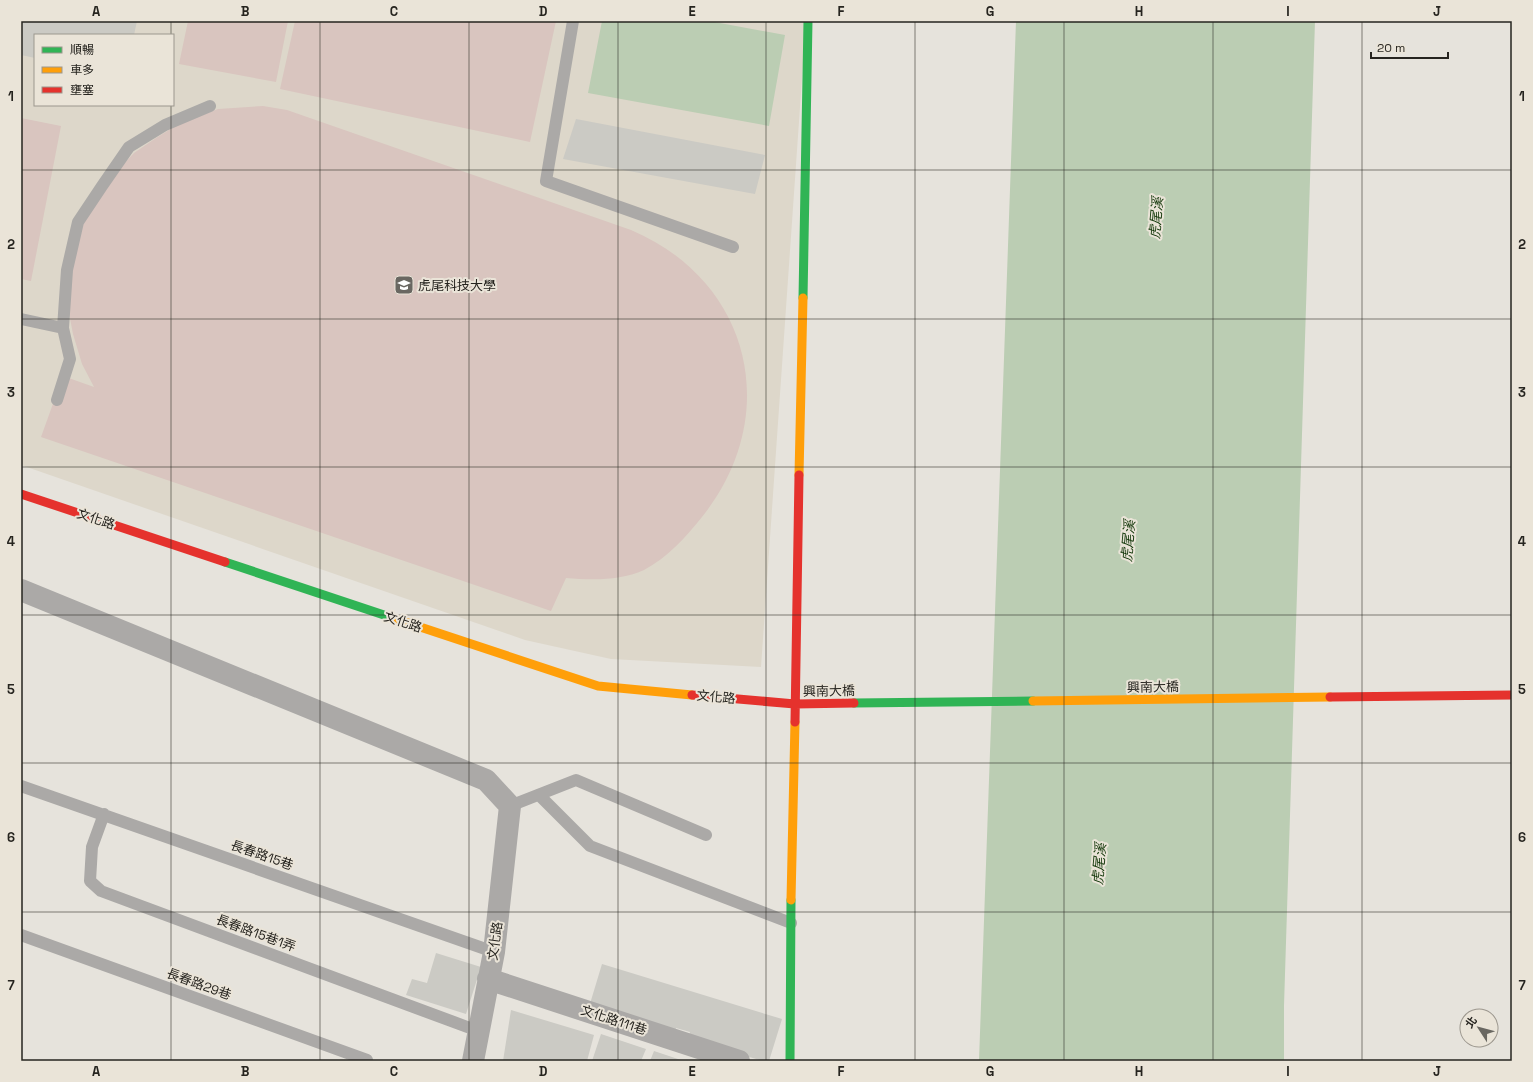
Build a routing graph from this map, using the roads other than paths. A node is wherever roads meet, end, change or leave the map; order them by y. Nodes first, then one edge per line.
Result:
1 (573, 21) edge
2 (808, 21) edge
3 (210, 106) dead end
4 (733, 247) dead end
5 (21, 319) edge
6 (63, 328) junction
7 (57, 400) dead end
8 (21, 494) edge
9 (21, 590) edge
10 (1512, 695) edge
11 (795, 704) junction
12 (21, 786) edge
13 (539, 795) junction
14 (510, 806) junction
15 (104, 814) junction
16 (706, 835) dead end
17 (791, 923) junction
18 (21, 935) edge
19 (494, 952) junction
20 (488, 980) junction
21 (478, 1031) junction
22 (367, 1060) edge
23 (473, 1061) edge
24 (739, 1061) edge
25 (790, 1061) edge

1 - 4 lane
2 - 11 street
3 - 6 lane
5 - 6 lane
6 - 7 lane
8 - 11 street, 文化路
9 - 14 street
10 - 11 street, 興南大橋
11 - 17 street
12 - 15 lane, 長春路15巷
13 - 14 lane
13 - 16 lane
13 - 17 lane
14 - 19 street, 文化路
15 - 19 lane, 長春路15巷
15 - 21 lane, 長春路15巷1弄
17 - 25 street
18 - 22 lane, 長春路29巷
19 - 20 street, 文化路
20 - 21 street, 文化路
20 - 24 street, 文化路111巷
21 - 23 street, 文化路

